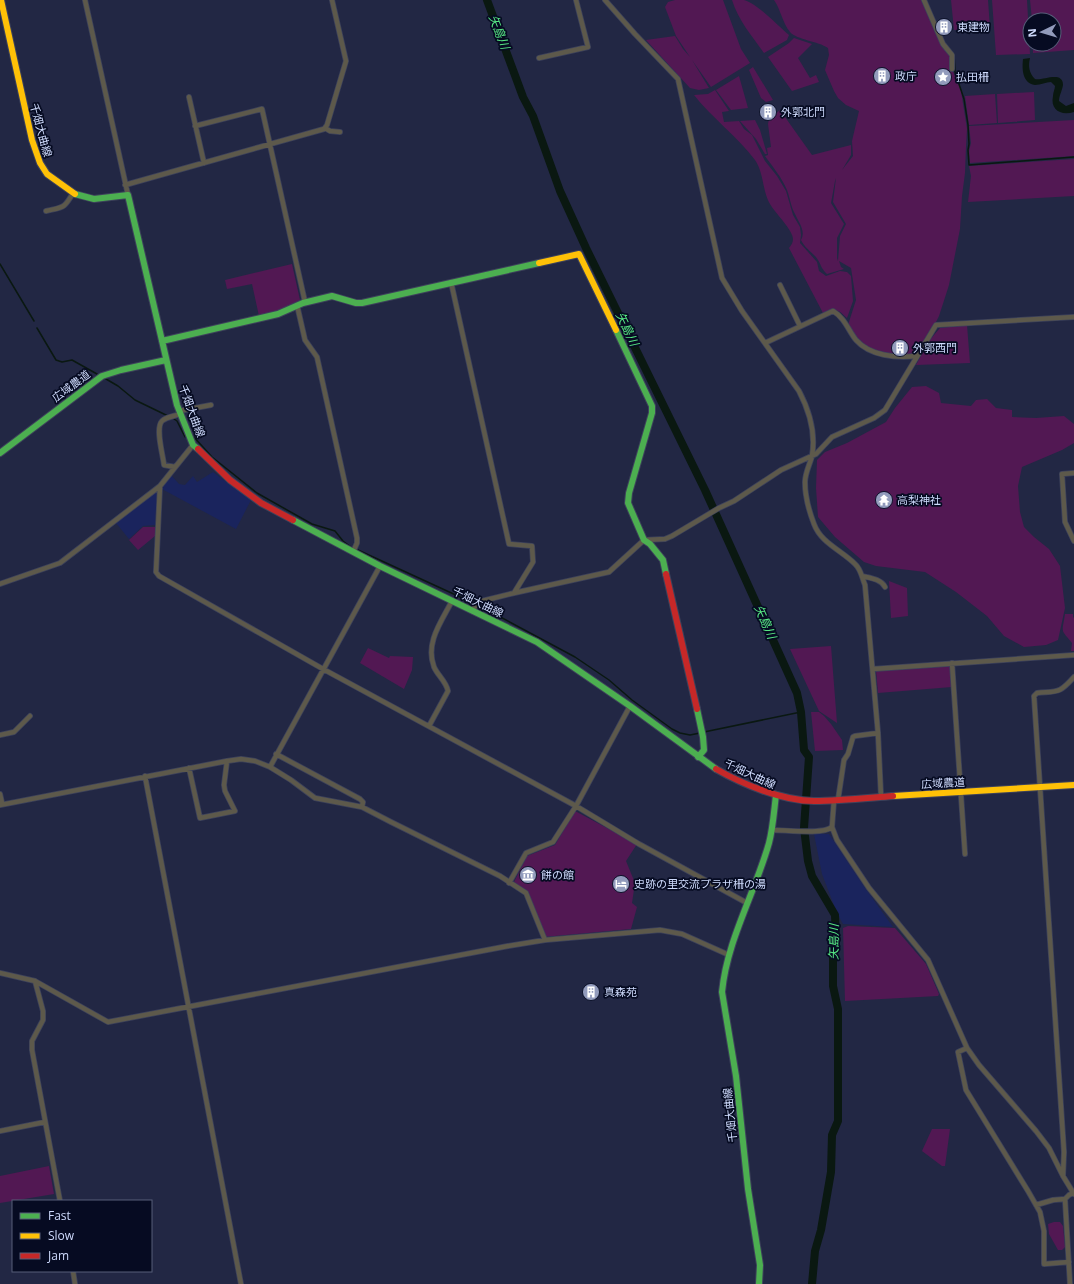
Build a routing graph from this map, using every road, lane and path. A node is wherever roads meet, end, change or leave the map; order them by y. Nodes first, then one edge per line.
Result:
1 (1, 0) edge
2 (85, 0) edge
3 (332, 0) edge
4 (576, 0) edge
5 (604, 0) edge
6 (924, 0) edge
7 (539, 58) dead end
8 (952, 69) dead end
9 (189, 97) dead end
10 (195, 126) junction
11 (325, 128) junction
12 (340, 132) dead end
13 (270, 145) junction
14 (204, 163) junction
15 (126, 185) junction
16 (73, 193) junction
17 (128, 195) junction
18 (46, 211) dead end
19 (451, 282) junction
20 (780, 285) dead end
21 (305, 302) junction
22 (297, 305) junction
23 (1074, 317) edge
24 (800, 326) junction
25 (162, 341) junction
26 (765, 343) junction
27 (916, 356) junction
28 (166, 360) junction
29 (211, 405) dead end
30 (178, 414) junction
31 (192, 445) junction
32 (0, 453) edge
33 (812, 455) junction
34 (175, 468) junction
35 (1074, 473) edge
36 (160, 486) junction
37 (644, 540) junction
38 (1074, 541) edge
39 (353, 552) junction
40 (380, 566) junction
41 (862, 576) junction
42 (0, 584) edge
43 (885, 587) dead end
44 (514, 593) junction
45 (452, 601) junction
46 (472, 611) junction
47 (1074, 655) edge
48 (1074, 660) edge
49 (952, 663) junction
50 (873, 668) junction
51 (323, 669) junction
52 (1074, 677) edge
53 (630, 706) junction
54 (30, 716) dead end
55 (429, 726) junction
56 (878, 733) junction
57 (0, 735) edge
58 (276, 754) junction
59 (698, 757) junction
60 (227, 761) junction
61 (270, 767) junction
62 (189, 768) junction
63 (145, 776) junction
64 (1074, 784) edge
65 (1041, 787) junction
66 (961, 792) junction
67 (0, 794) edge
68 (776, 795) junction
69 (881, 796) junction
70 (836, 800) junction
71 (1, 804) edge
72 (576, 806) junction
73 (362, 807) junction
74 (832, 827) junction
75 (772, 830) junction
76 (965, 854) dead end
77 (509, 883) junction
78 (747, 903) junction
79 (545, 940) junction
80 (729, 955) junction
81 (0, 973) edge
82 (35, 981) junction
83 (189, 1007) junction
84 (967, 1048) junction
85 (45, 1122) junction
86 (0, 1131) edge
87 (1063, 1176) junction
88 (1074, 1194) edge
89 (1065, 1199) junction
90 (60, 1200) edge
91 (1036, 1205) junction
92 (1069, 1262) junction
93 (72, 1272) edge
94 (75, 1284) edge
95 (241, 1284) edge
96 (759, 1284) edge
97 (1070, 1284) edge

1 - 16 main road, 千畑大曲線
2 - 15 street
3 - 11 street
4 - 7 street
5 - 26 street
6 - 8 street
9 - 10 street
10 - 13 street
10 - 14 street
11 - 12 street
11 - 13 street
13 - 14 street
13 - 21 street
14 - 15 street
15 - 17 street
16 - 17 main road, 千畑大曲線
16 - 18 street
17 - 25 main road, 千畑大曲線
19 - 21 main road
19 - 37 main road
19 - 44 street
20 - 24 street
21 - 22 main road
22 - 25 main road
22 - 39 street
23 - 27 street
24 - 26 street
24 - 27 street
25 - 28 main road, 千畑大曲線
26 - 33 street
27 - 33 street
28 - 30 main road, 千畑大曲線
28 - 32 main road, 広域農道
29 - 30 street
30 - 31 main road, 千畑大曲線
30 - 34 street
31 - 34 street
31 - 39 main road, 千畑大曲線
33 - 37 street
33 - 41 street
34 - 36 street
35 - 38 street
36 - 42 street
36 - 51 street
37 - 44 street
37 - 59 main road
39 - 40 main road, 千畑大曲線
40 - 45 main road, 千畑大曲線
40 - 51 street
41 - 43 street
41 - 50 street
44 - 46 street
45 - 46 main road, 千畑大曲線
45 - 55 street
46 - 53 main road, 千畑大曲線
47 - 48 street
47 - 49 street
49 - 50 street
49 - 66 street
50 - 56 street
51 - 55 street
51 - 58 street
52 - 65 street
53 - 59 main road, 千畑大曲線
53 - 72 street
54 - 57 street
55 - 72 street
56 - 69 street
56 - 70 street
58 - 61 street
58 - 73 street
59 - 68 main road, 千畑大曲線
60 - 61 street
60 - 62 street
60 - 62 street
61 - 73 street
62 - 63 street
63 - 71 street
63 - 83 street
64 - 65 main road, 広域農道
65 - 66 main road, 広域農道
65 - 87 street
66 - 69 main road, 広域農道
66 - 76 street
67 - 71 street
68 - 70 main road, 広域農道
68 - 75 main road, 千畑大曲線
69 - 70 main road, 広域農道
70 - 74 street
72 - 77 street
72 - 78 street
73 - 77 street
74 - 75 street
74 - 84 street
75 - 78 main road, 千畑大曲線
77 - 79 street
78 - 80 main road, 千畑大曲線
79 - 80 street
79 - 83 street
80 - 96 main road, 千畑大曲線
81 - 82 street
82 - 83 street
82 - 85 street
83 - 95 street
84 - 87 street
84 - 91 street
85 - 86 street
85 - 90 street
87 - 88 street
88 - 89 street
89 - 91 street
89 - 92 street
91 - 92 street
92 - 97 street
93 - 94 street

